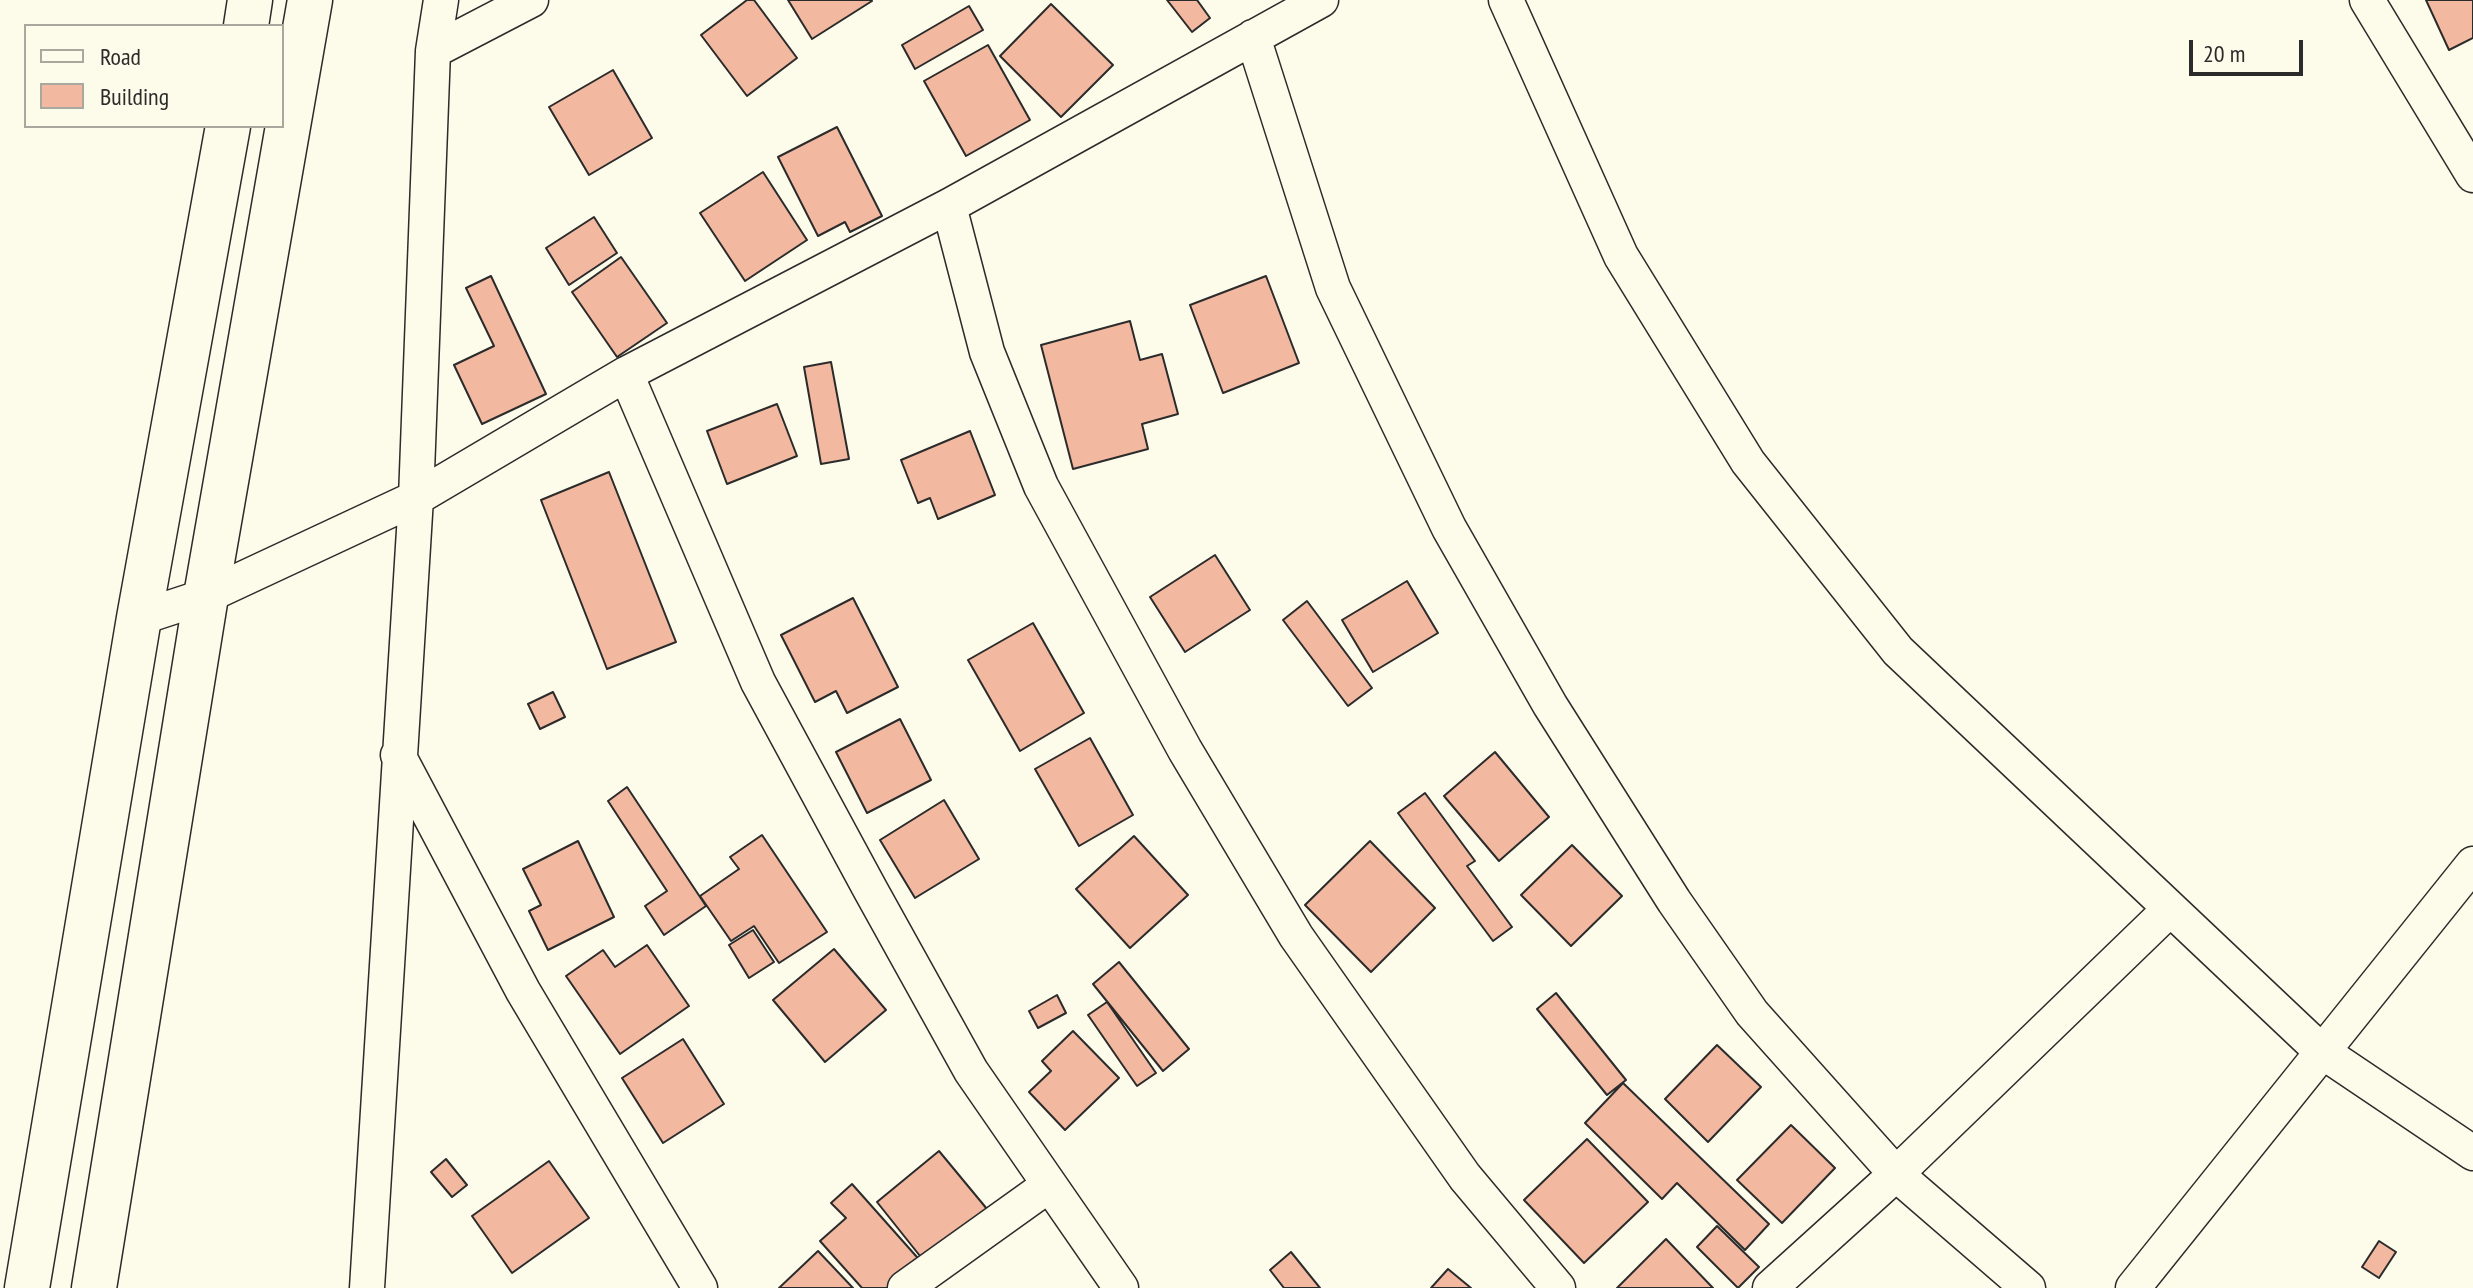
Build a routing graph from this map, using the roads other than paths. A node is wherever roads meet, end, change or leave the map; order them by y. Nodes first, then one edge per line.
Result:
1 (250, 0) edge
2 (310, 0) edge
3 (441, 0) edge
4 (531, 0) edge
5 (1321, 0) edge
6 (1506, 0) edge
7 (2367, 0) edge
8 (246, 24) edge
9 (1253, 37) junction
10 (433, 51) junction
11 (228, 128) edge
12 (2473, 175) edge
13 (949, 206) junction
14 (626, 374) junction
15 (416, 498) junction
16 (206, 596) junction
17 (139, 618) junction
18 (398, 755) junction
19 (2473, 864) edge
20 (2170, 909) junction
21 (2320, 1050) junction
22 (2473, 1153) edge
23 (1896, 1174) junction
24 (1049, 1185) junction
25 (27, 1288) edge
26 (94, 1288) edge
27 (367, 1288) edge
28 (700, 1288) edge
29 (905, 1288) edge
30 (1121, 1288) edge
31 (1558, 1288) edge
32 (1770, 1288) edge
33 (2028, 1288) edge
34 (2133, 1288) edge

1 - 8 main road
2 - 16 main road
3 - 10 street
4 - 10 street
5 - 9 street
6 - 20 street
7 - 12 street
9 - 13 street
9 - 23 street
10 - 15 street
11 - 17 main road
13 - 14 street
13 - 31 street
14 - 15 street
14 - 24 street
15 - 16 street
15 - 18 street
16 - 17 street
16 - 26 main road
17 - 25 main road
18 - 27 street
18 - 28 street
19 - 21 street
20 - 21 street
20 - 23 street
21 - 22 street
21 - 34 street
23 - 32 street
23 - 33 street
24 - 29 street
24 - 30 street

